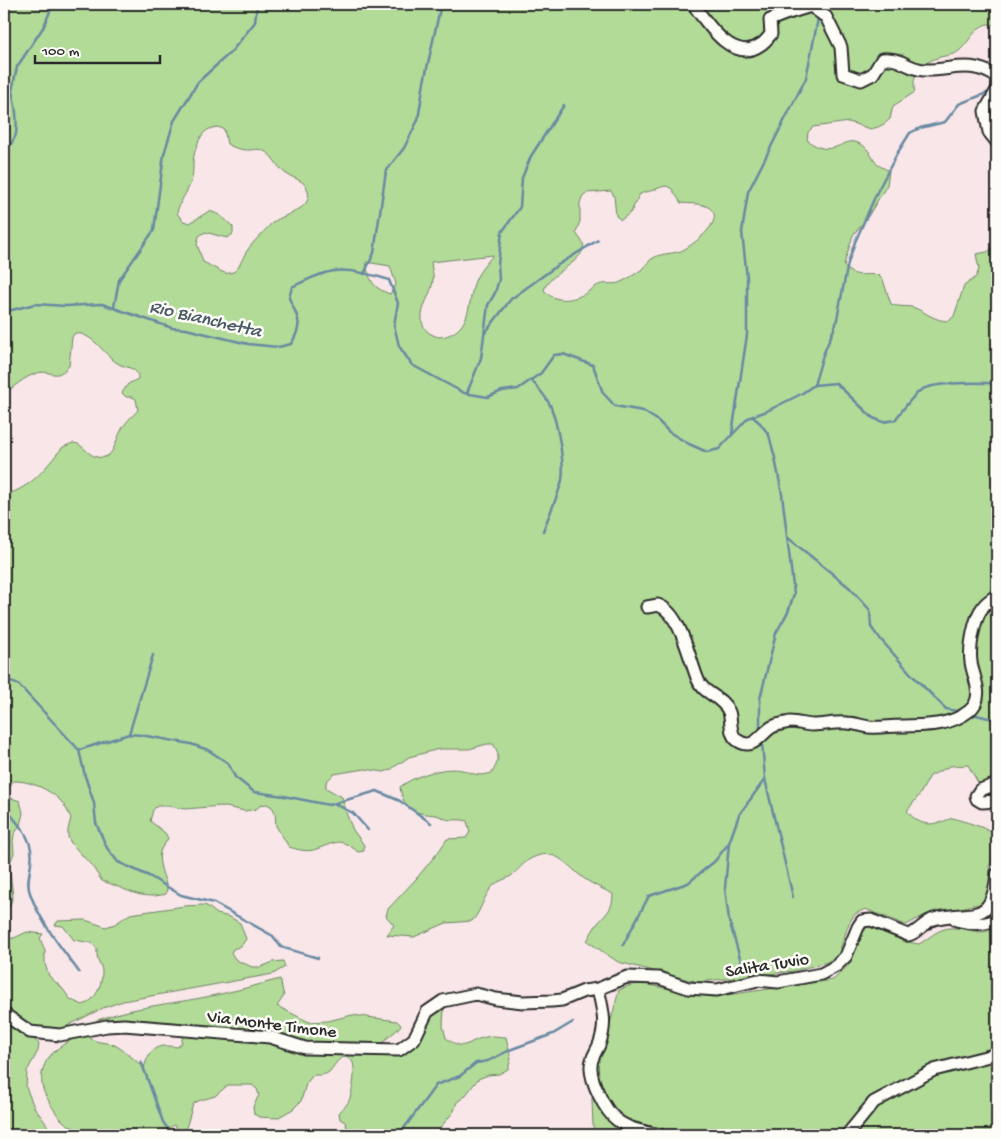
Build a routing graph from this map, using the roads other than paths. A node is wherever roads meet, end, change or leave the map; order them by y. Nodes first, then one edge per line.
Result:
1 (693, 4) edge
2 (997, 77) edge
3 (997, 90) edge
4 (997, 142) edge
5 (997, 595) edge
6 (647, 607) dead end
7 (997, 784) edge
8 (997, 801) edge
9 (997, 874) edge
10 (947, 917) junction
11 (997, 918) edge
12 (598, 989) junction
13 (4, 1014) edge
14 (997, 1054) edge
15 (660, 1135) edge
16 (847, 1135) edge

1 - 2 street
3 - 4 street
5 - 6 street
7 - 8 street
9 - 10 street
10 - 11 street
10 - 12 street, Salita Tuvio
12 - 13 street, Via Monte Timone
12 - 15 street
14 - 16 street

